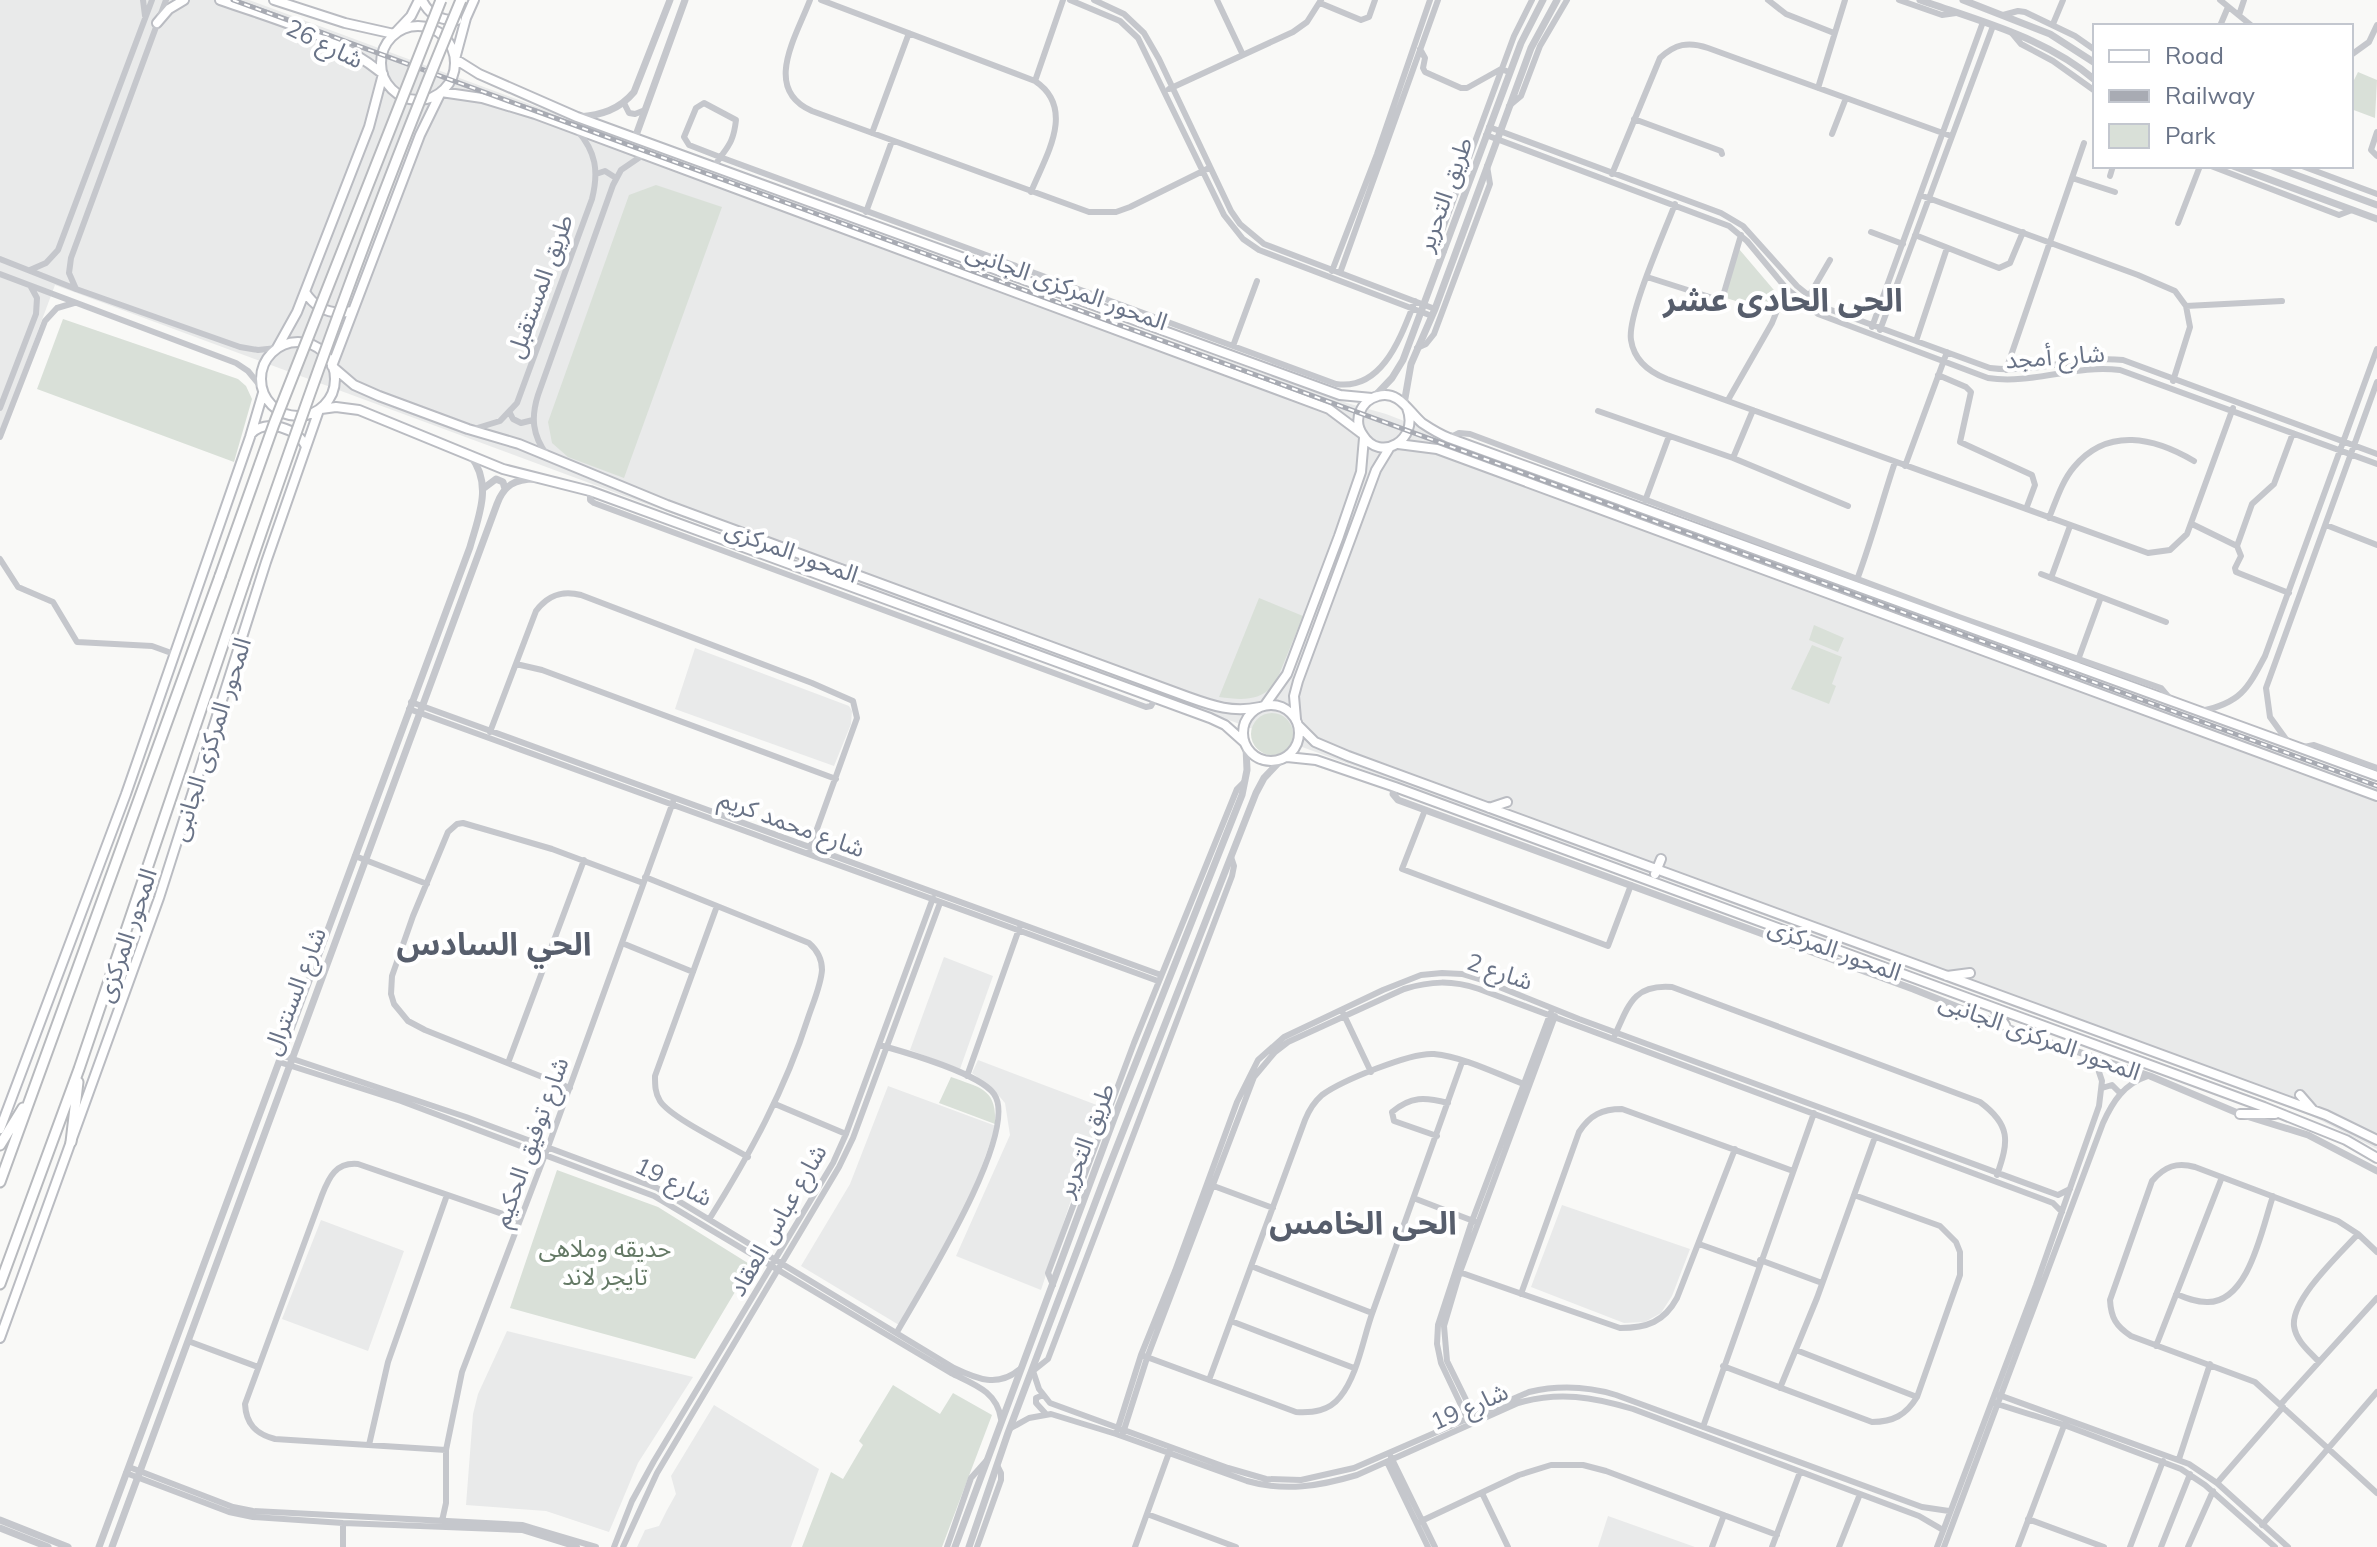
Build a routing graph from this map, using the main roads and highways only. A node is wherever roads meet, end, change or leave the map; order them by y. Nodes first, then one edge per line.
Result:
1 (184, 0) edge
2 (220, 0) edge
3 (274, 0) edge
4 (421, 0) edge
5 (441, 0) edge
6 (461, 0) edge
7 (474, 0) edge
8 (285, 4) junction
9 (466, 18) junction
10 (276, 19) junction
11 (157, 23) road end
12 (394, 34) junction
13 (455, 59) junction
14 (383, 74) junction
15 (491, 79) junction
16 (441, 92) junction
17 (482, 98) junction
18 (897, 250) junction
19 (894, 263) dead end
20 (305, 292) junction
21 (1010, 292) junction
22 (1006, 303) dead end
23 (352, 311) junction
24 (1064, 312) junction
25 (1060, 322) dead end
26 (1136, 338) junction
27 (277, 348) junction
28 (1132, 349) dead end
29 (333, 366) junction
30 (262, 390) junction
31 (379, 396) junction
32 (1373, 397) junction
33 (1406, 406) junction
34 (320, 409) junction
35 (373, 415) junction
36 (251, 434) junction
37 (1363, 436) junction
38 (1394, 445) junction
39 (306, 447) junction
40 (1339, 536) junction
41 (1350, 541) junction
42 (863, 577) junction
43 (889, 587) junction
44 (859, 590) junction
45 (884, 600) junction
46 (1062, 639) dead end
47 (1059, 649) junction
48 (2120, 681) junction
49 (2114, 699) junction
50 (1262, 706) junction
51 (1297, 722) junction
52 (1245, 744) junction
53 (1285, 758) junction
54 (1381, 768) junction
55 (2377, 776) edge
56 (1377, 781) junction
57 (2377, 796) edge
58 (1507, 802) dead end
59 (1489, 808) junction
60 (1578, 856) junction
61 (1661, 859) dead end
62 (1569, 862) road end
63 (1656, 870) junction
64 (1652, 882) junction
65 (1765, 908) junction
66 (1821, 918) dead end
67 (1802, 923) junction
68 (1770, 926) junction
69 (1817, 928) junction
70 (1807, 940) junction
71 (1970, 973) dead end
72 (1946, 976) junction
73 (2000, 984) dead end
74 (1997, 995) junction
75 (1993, 1007) junction
76 (2005, 1025) road end
77 (79, 1069) junction
78 (33, 1092) junction
79 (2300, 1095) dead end
80 (2314, 1111) junction
81 (2240, 1114) road end
82 (2281, 1114) junction
83 (0, 1129) edge
84 (2377, 1140) edge
85 (71, 1142) junction
86 (0, 1145) edge
87 (2377, 1158) edge
88 (0, 1182) edge
89 (0, 1284) edge
90 (0, 1338) edge

1 - 11 main road
2 - 10 main road, شارع 26
3 - 8 main road, شارع 26
4 - 9 main road
4 - 12 main road
5 - 78 highway, المحور المركزى, bridge
6 - 77 highway, المحور المركزى, bridge
7 - 9 main road
8 - 10 main road
8 - 12 main road, شارع 26
9 - 13 main road
10 - 14 main road, شارع 26
12 - 13 main road
12 - 14 main road
13 - 15 main road
13 - 16 main road
14 - 16 main road
14 - 20 main road
15 - 17 main road
15 - 32 main road
16 - 17 main road
16 - 23 main road
17 - 18 main road
18 - 19 main road
18 - 21 main road
20 - 23 main road
20 - 27 main road
21 - 22 main road
21 - 24 main road
23 - 29 main road
24 - 25 main road
24 - 26 main road
26 - 28 main road
26 - 37 main road
27 - 29 main road
27 - 30 main road
29 - 31 main road, المحور المركزى
29 - 34 main road
30 - 34 main road
30 - 36 main road
31 - 35 main road
31 - 42 main road, المحور المركزى
32 - 33 main road
32 - 37 main road
33 - 38 main road
33 - 48 main road
34 - 35 main road, المحور المركزى
34 - 39 main road, المحور المركزى الجانبى
35 - 44 main road, المحور المركزى
36 - 39 main road
36 - 83 main road
37 - 38 main road
37 - 40 main road
38 - 41 main road
38 - 49 main road
39 - 85 main road, المحور المركزى الجانبى
40 - 41 main road
40 - 50 main road
41 - 51 main road
42 - 43 main road, المحور المركزى
42 - 44 main road
43 - 45 main road
43 - 47 main road, المحور المركزى
44 - 45 main road, المحور المركزى
45 - 52 main road, المحور المركزى
46 - 47 main road
47 - 50 main road, المحور المركزى
48 - 49 main road
48 - 55 main road
49 - 57 main road
50 - 51 main road
50 - 52 main road
51 - 53 main road
51 - 54 main road, المحور المركزى
52 - 53 main road
53 - 56 main road, المحور المركزى
54 - 56 main road
54 - 59 main road, المحور المركزى
56 - 60 main road, المحور المركزى
58 - 59 main road
59 - 63 main road, المحور المركزى
60 - 62 main road
60 - 64 main road, المحور المركزى
61 - 63 main road
63 - 64 main road
63 - 65 main road, المحور المركزى
64 - 68 main road, المحور المركزى
65 - 67 main road, المحور المركزى
65 - 68 main road
66 - 69 main road
67 - 69 main road, المحور المركزى
67 - 70 main road
68 - 70 main road, المحور المركزى
69 - 72 main road, المحور المركزى
70 - 75 main road, المحور المركزى
71 - 72 main road
72 - 74 main road, المحور المركزى
73 - 74 main road
74 - 80 main road, المحور المركزى
75 - 76 main road
75 - 82 main road, المحور المركزى
77 - 85 highway
77 - 89 highway, المحور المركزى
78 - 86 highway
78 - 88 highway, المحور المركزى
79 - 80 main road
80 - 84 main road, المحور المركزى
81 - 82 main road
82 - 87 main road, المحور المركزى
85 - 90 main road, المحور المركزى الجانبى

